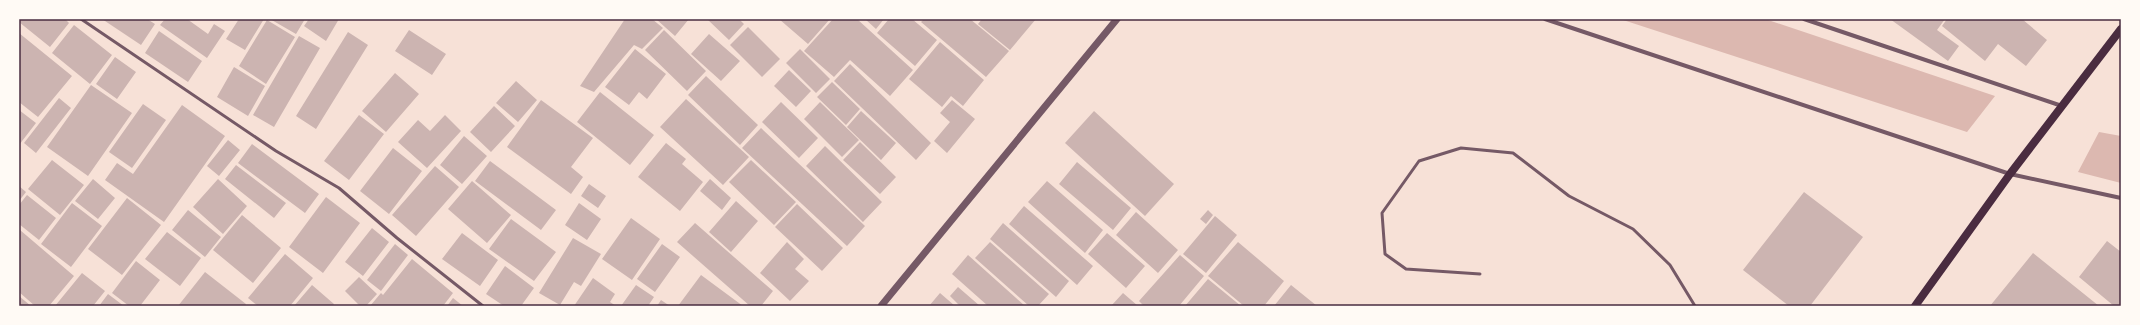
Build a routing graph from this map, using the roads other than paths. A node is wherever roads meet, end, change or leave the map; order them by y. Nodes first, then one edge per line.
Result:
1 (81, 19) edge
2 (1117, 19) edge
3 (1545, 19) edge
4 (1804, 19) edge
5 (2121, 29) edge
6 (2063, 106) junction
7 (2010, 174) junction
8 (2121, 198) edge
9 (1480, 274) dead end
10 (483, 306) edge
11 (881, 306) edge
12 (1695, 306) edge
13 (1915, 306) edge

1 - 10 lane
2 - 11 street
3 - 7 street
4 - 6 street
5 - 6 main road
6 - 7 main road
7 - 8 street
7 - 13 main road
9 - 12 lane

